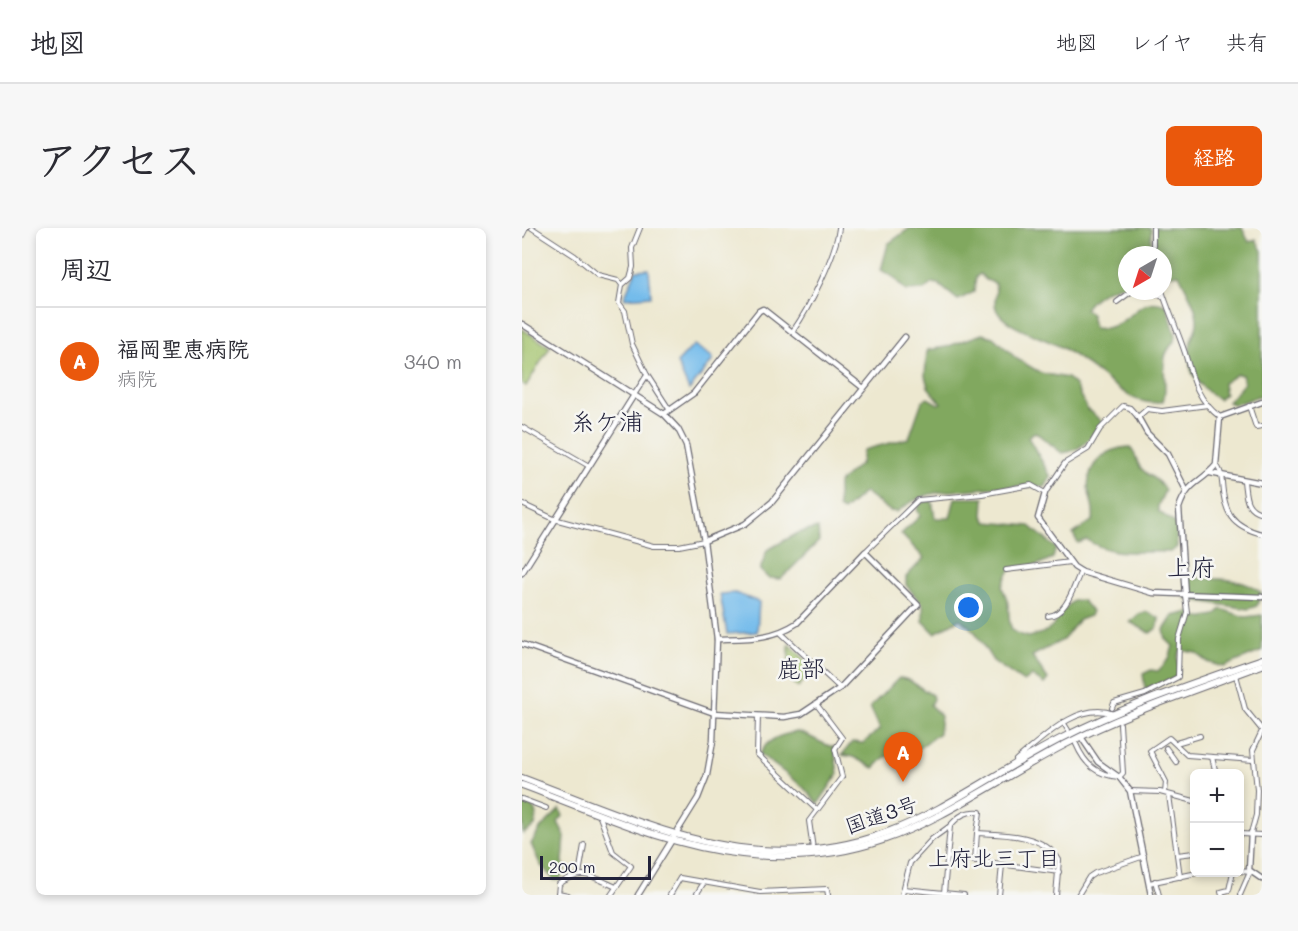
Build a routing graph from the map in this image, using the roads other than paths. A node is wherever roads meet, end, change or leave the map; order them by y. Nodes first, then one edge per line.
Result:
1 (526, 228) edge
2 (532, 228) edge
3 (640, 228) edge
4 (839, 228) edge
5 (1153, 228) edge
6 (522, 236) edge
7 (1154, 246) edge
8 (622, 285) junction
9 (1120, 300) edge
10 (1165, 300) edge
11 (1117, 302) dead end
12 (522, 324) edge
13 (793, 331) junction
14 (905, 337) dead end
15 (647, 375) junction
16 (862, 387) junction
17 (634, 395) junction
18 (1262, 402) edge
19 (1208, 405) junction
20 (1249, 406) junction
21 (669, 409) junction
22 (664, 414) junction
23 (1138, 417) junction
24 (1220, 417) junction
25 (1262, 426) edge
26 (522, 427) edge
27 (1216, 465) junction
28 (589, 466) junction
29 (1210, 473) junction
30 (1221, 475) junction
31 (1244, 481) junction
32 (1262, 483) edge
33 (1186, 490) junction
34 (1045, 493) junction
35 (522, 504) edge
36 (1262, 513) edge
37 (554, 519) junction
38 (1262, 534) edge
39 (704, 541) junction
40 (865, 552) junction
41 (1070, 562) junction
42 (1006, 570) dead end
43 (1081, 571) junction
44 (522, 573) edge
45 (1185, 595) junction
46 (1262, 597) edge
47 (1048, 616) dead end
48 (781, 633) junction
49 (717, 639) junction
50 (522, 644) edge
51 (1262, 659) edge
52 (1262, 665) edge
53 (1236, 675) junction
54 (840, 688) junction
55 (817, 705) junction
56 (1114, 711) junction
57 (714, 713) junction
58 (758, 716) junction
59 (1063, 722) junction
60 (1120, 724) dead end
61 (1068, 730) dead end
62 (1262, 731) edge
63 (1200, 736) dead end
64 (1081, 737) junction
65 (1176, 743) junction
66 (1076, 744) dead end
67 (1166, 748) dead end
68 (1180, 748) junction
69 (1170, 754) junction
70 (1212, 757) junction
71 (1253, 760) junction
72 (1176, 762) dead end
73 (1018, 764) junction
74 (1215, 769) edge
75 (1119, 777) junction
76 (522, 778) edge
77 (522, 785) edge
78 (1131, 791) junction
79 (1167, 794) junction
80 (522, 799) edge
81 (1190, 800) edge
82 (546, 808) dead end
83 (817, 810) junction
84 (599, 813) junction
85 (950, 826) junction
86 (977, 833) junction
87 (1251, 833) junction
88 (1244, 834) edge
89 (1262, 835) edge
90 (675, 836) junction
91 (584, 845) dead end
92 (813, 849) junction
93 (1190, 853) edge
94 (1176, 855) junction
95 (1144, 856) junction
96 (949, 857) junction
97 (975, 861) junction
98 (1002, 865) junction
99 (1059, 872) junction
100 (1244, 872) edge
101 (1250, 872) junction
102 (579, 874) junction
103 (1190, 875) edge
104 (1180, 877) junction
105 (1232, 877) edge
106 (1262, 879) edge
107 (1155, 881) junction
108 (1149, 883) junction
109 (703, 884) junction
110 (616, 887) junction
111 (904, 889) junction
112 (760, 892) junction
113 (944, 893) junction
114 (558, 894) edge
115 (778, 894) edge
116 (568, 895) edge
117 (611, 895) edge
118 (638, 895) edge
119 (670, 895) edge
120 (696, 895) edge
121 (755, 895) edge
122 (828, 895) edge
123 (902, 895) edge
124 (964, 895) edge
125 (999, 895) edge
126 (1056, 895) edge
127 (1078, 895) edge
128 (1151, 895) edge
129 (1159, 895) edge
130 (1222, 895) edge
131 (1240, 895) edge

1 - 6 street
2 - 8 street
3 - 8 street
4 - 13 street
5 - 7 street
8 - 15 street
9 - 11 street
10 - 19 street
12 - 17 street
13 - 16 street
13 - 21 street
14 - 16 street
15 - 17 street
15 - 21 street
16 - 39 street
17 - 22 street
17 - 28 street
18 - 20 street
19 - 23 street
19 - 24 street
20 - 24 street
20 - 25 street
21 - 22 street
22 - 39 street
23 - 33 street
23 - 34 street
24 - 27 street
26 - 28 street
27 - 29 street
27 - 30 street
28 - 37 street
29 - 30 street
29 - 33 street
30 - 31 street
30 - 38 street
31 - 32 street
31 - 36 street
33 - 45 street
34 - 40 street
34 - 41 street
35 - 37 street
37 - 39 street
37 - 44 street
39 - 49 street
40 - 48 street
40 - 54 street
41 - 42 street
41 - 43 street
43 - 45 street
43 - 47 street
45 - 46 street
45 - 56 street
48 - 49 street
48 - 54 street
49 - 57 street
50 - 57 street
51 - 56 highway, 国道3号
52 - 53 highway, 国道3号
53 - 62 street
53 - 64 highway, 国道3号
54 - 55 street
55 - 58 street
55 - 83 street
56 - 59 street
56 - 73 highway, 国道3号
57 - 58 street
57 - 90 street
58 - 83 street
59 - 61 street
59 - 73 street
60 - 75 street
62 - 71 street
63 - 65 street
64 - 75 street
64 - 90 highway, 国道3号
65 - 68 street
65 - 79 street
66 - 75 street
67 - 69 street
68 - 69 street
68 - 70 street
69 - 72 street
70 - 71 street
70 - 74 street
71 - 87 street
73 - 92 highway, 国道3号
75 - 78 street
76 - 90 highway, 国道3号
77 - 84 highway, 国道3号
78 - 79 street
78 - 95 street
79 - 81 street
79 - 94 street
80 - 82 street
83 - 92 street
84 - 90 highway, 国道3号
84 - 110 street
85 - 86 street
85 - 96 street
85 - 111 street
86 - 97 street
86 - 99 street
87 - 88 street
87 - 89 street
87 - 101 street
90 - 92 highway, 国道3号
90 - 118 street
91 - 102 street
93 - 94 street
94 - 104 street
95 - 108 street
95 - 127 street
96 - 97 street
96 - 113 street
97 - 98 street
98 - 99 street
98 - 125 street
99 - 126 street
100 - 101 street
101 - 106 street
101 - 131 street
102 - 110 street
102 - 114 street
103 - 104 street
104 - 107 street
105 - 130 street
107 - 108 street
107 - 129 street
108 - 128 street
109 - 112 street
109 - 119 street
109 - 120 street
110 - 117 street
111 - 113 street
111 - 123 street
112 - 115 street
112 - 121 street
113 - 124 street
114 - 116 street
115 - 122 street

